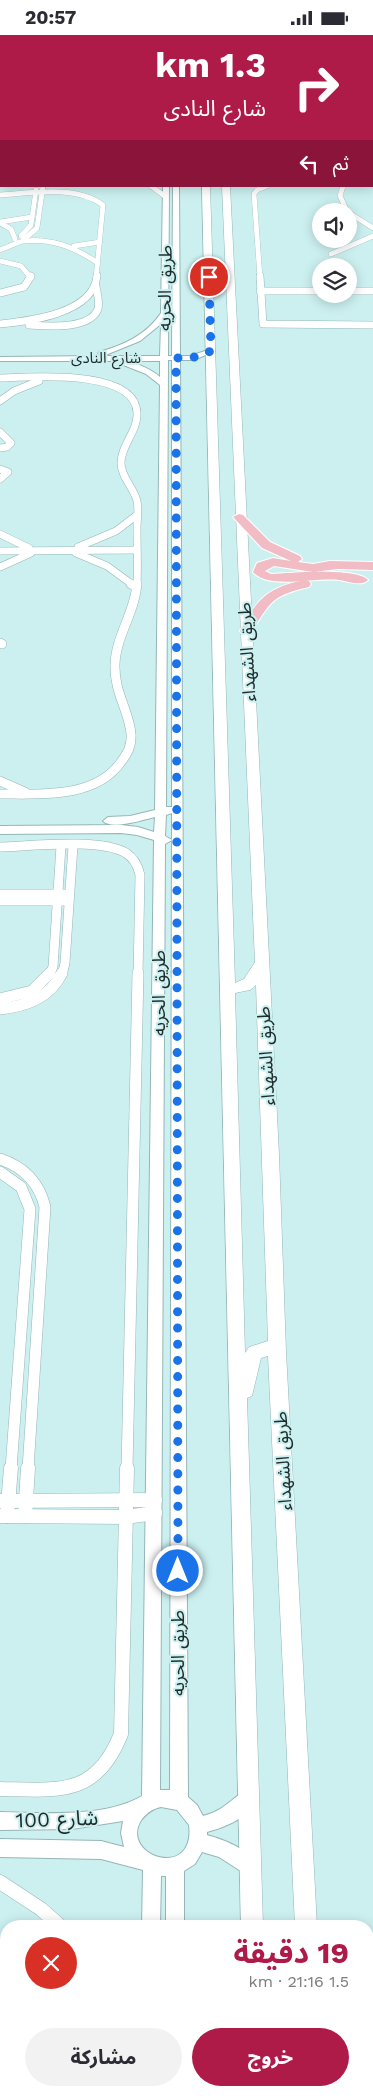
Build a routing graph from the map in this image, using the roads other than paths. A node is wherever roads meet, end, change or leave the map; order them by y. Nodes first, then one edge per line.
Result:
1 (33, 187) edge
2 (36, 187) edge
3 (43, 187) edge
4 (46, 187) edge
5 (154, 187) edge
6 (176, 187) edge
7 (207, 187) edge
8 (264, 187) edge
9 (343, 187) edge
10 (166, 192) edge
11 (39, 194) junction
12 (59, 194) junction
13 (0, 195) edge
14 (12, 195) junction
15 (34, 202) junction
16 (41, 202) junction
17 (219, 203) edge
18 (342, 203) edge
19 (32, 217) junction
20 (357, 218) edge
21 (0, 223) edge
22 (366, 225) junction
23 (38, 228) junction
24 (373, 228) edge
25 (373, 236) edge
26 (50, 239) junction
27 (362, 239) junction
28 (18, 240) junction
29 (100, 243) junction
30 (74, 246) junction
31 (2, 247) edge
32 (331, 254) dead end
33 (4, 261) edge
34 (98, 263) junction
35 (96, 287) junction
36 (260, 291) junction
37 (312, 291) edge
38 (357, 291) edge
39 (373, 291) edge
40 (0, 293) edge
41 (165, 313) junction
42 (262, 318) junction
43 (373, 321) edge
44 (18, 323) junction
45 (0, 324) edge
46 (373, 325) edge
47 (157, 345) junction
48 (211, 351) junction
49 (87, 358) junction
50 (132, 358) junction
51 (0, 359) edge
52 (170, 361) junction
53 (125, 364) junction
54 (0, 365) edge
55 (211, 369) junction
56 (0, 378) edge
57 (50, 378) junction
58 (164, 384) junction
59 (0, 401) edge
60 (0, 433) edge
61 (0, 448) edge
62 (0, 469) edge
63 (0, 479) edge
64 (137, 515) junction
65 (240, 517) junction
66 (0, 534) edge
67 (136, 550) junction
68 (0, 551) edge
69 (37, 551) junction
70 (65, 551) junction
71 (340, 565) junction
72 (373, 566) edge
73 (0, 567) edge
74 (368, 580) edge
75 (136, 587) junction
76 (246, 631) junction
77 (0, 781) edge
78 (0, 794) edge
79 (29, 794) junction
80 (177, 809) junction
81 (161, 811) junction
82 (0, 821) edge
83 (0, 829) edge
84 (160, 839) junction
85 (177, 840) junction
86 (61, 846) junction
87 (73, 846) junction
88 (0, 847) edge
89 (0, 894) edge
90 (58, 897) junction
91 (70, 897) junction
92 (0, 901) edge
93 (262, 962) junction
94 (228, 987) junction
95 (0, 999) edge
96 (0, 1009) edge
97 (0, 1159) edge
98 (0, 1172) edge
99 (19, 1344) junction
100 (37, 1344) junction
101 (277, 1352) junction
102 (240, 1405) junction
103 (155, 1500) junction
104 (4, 1501) edge
105 (26, 1501) junction
106 (126, 1501) junction
107 (155, 1513) junction
108 (3, 1516) edge
109 (25, 1516) junction
110 (125, 1517) junction
111 (0, 1789) edge
112 (249, 1798) junction
113 (178, 1800) junction
114 (147, 1803) junction
115 (0, 1821) edge
116 (196, 1834) junction
117 (0, 1848) edge
118 (147, 1864) junction
119 (176, 1867) junction
120 (250, 1868) junction
121 (0, 1882) edge
122 (53, 1920) edge
123 (151, 1920) edge
124 (175, 1920) edge
125 (252, 1920) edge
126 (306, 1920) edge

1 - 14 street
2 - 11 street
3 - 11 street
4 - 12 street
5 - 10 street
6 - 52 street, طريق الحريه
7 - 17 main road, طريق الشهداء
8 - 36 street
9 - 18 street
10 - 41 street, طريق الحريه
11 - 12 street
11 - 14 street
11 - 15 street
11 - 16 street
12 - 16 street
12 - 29 street
13 - 14 street
14 - 15 street
15 - 19 street
16 - 23 street
17 - 48 main road, طريق الشهداء
17 - 65 main road, طريق الشهداء
19 - 21 street
19 - 28 street
20 - 22 street
21 - 28 street
22 - 24 street
22 - 27 street
23 - 26 street
23 - 28 street
25 - 27 street
26 - 28 street
26 - 30 street
27 - 32 street
28 - 31 street
29 - 30 street
29 - 34 street
30 - 34 street
31 - 33 street
33 - 40 street
34 - 35 street
35 - 44 street
35 - 44 street
36 - 37 street
36 - 42 street
38 - 39 street
41 - 47 street, طريق الحريه
41 - 49 street
42 - 43 street
42 - 46 street
44 - 45 street
47 - 50 street
47 - 52 street, طريق الحريه
48 - 52 street, شارع النادى
48 - 55 main road, طريق الشهداء
49 - 50 street, شارع النادى
49 - 51 street, شارع النادى
50 - 52 street, شارع النادى
52 - 53 street, شارع النادى
52 - 55 street, شارع النادى
52 - 58 street, طريق الحريه
52 - 80 street, طريق الحريه
53 - 54 street, شارع النادى
53 - 58 street
55 - 94 main road, طريق الشهداء
56 - 57 street
57 - 59 street
57 - 64 street
58 - 81 street, طريق الحريه
60 - 61 street
62 - 63 street
64 - 67 street
64 - 70 street
65 - 71 main road
65 - 76 main road, طريق الشهداء
66 - 69 street
67 - 70 street
67 - 75 street
68 - 69 street
69 - 70 street
69 - 73 street
70 - 75 street
71 - 72 main road
71 - 74 main road
74 - 76 main road
75 - 79 street
76 - 93 main road, طريق الشهداء
77 - 79 street
78 - 79 street
80 - 81 street
80 - 85 street, طريق الحريه
81 - 82 street
81 - 84 street, طريق الحريه
83 - 84 street
84 - 85 street
84 - 103 street, طريق الحريه
85 - 113 street, طريق الحريه
86 - 87 street
86 - 88 street
86 - 90 street
87 - 91 street
87 - 106 street
89 - 90 street
90 - 91 street
90 - 92 street
90 - 95 street
91 - 96 street
93 - 94 main road
93 - 101 main road, طريق الشهداء
94 - 102 main road, طريق الشهداء
97 - 100 street
98 - 99 street
99 - 100 street
99 - 104 street
100 - 105 street
101 - 102 main road
101 - 126 main road, طريق الشهداء
102 - 112 main road, طريق الشهداء
103 - 106 street
103 - 107 street, طريق الحريه
104 - 105 street
104 - 108 street
105 - 106 street
105 - 109 street
106 - 110 street
107 - 110 street
107 - 114 street, طريق الحريه
108 - 109 street
109 - 110 street
110 - 111 street
112 - 116 street
112 - 120 main road, طريق الشهداء
113 - 114 street
113 - 116 street
114 - 115 street, شارع 100
114 - 118 street
116 - 119 street
116 - 120 street
117 - 118 street, شارع 100
118 - 119 street
118 - 123 street
119 - 124 street
120 - 125 main road, طريق الشهداء
121 - 122 street

